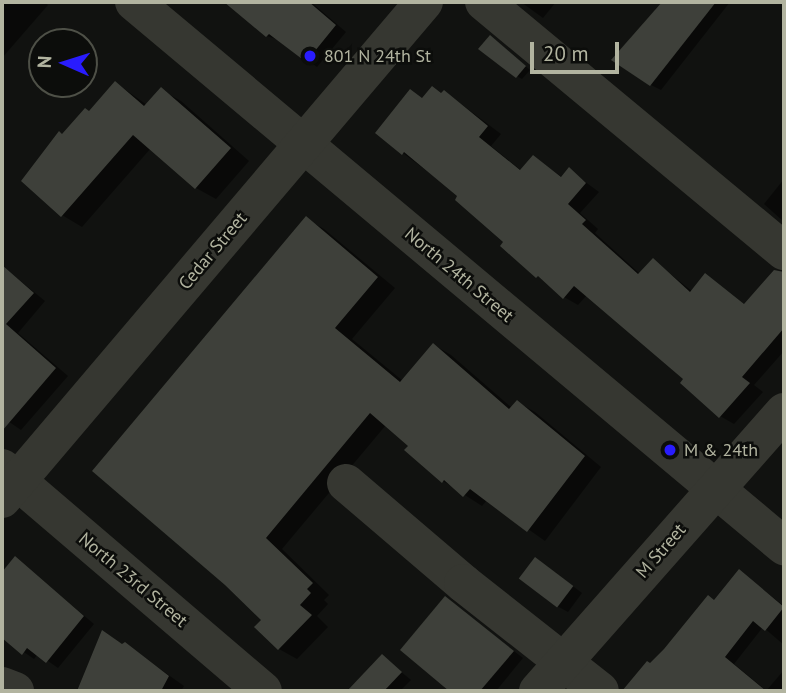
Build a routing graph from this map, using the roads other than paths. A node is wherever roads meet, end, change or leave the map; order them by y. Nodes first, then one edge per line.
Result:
1 (134, 2) edge
2 (424, 2) edge
3 (484, 2) edge
4 (302, 145) junction
5 (784, 251) edge
6 (784, 412) edge
7 (7, 483) edge
8 (346, 483) dead end
9 (716, 488) junction
10 (784, 546) edge
11 (564, 661) junction
12 (2, 686) edge
13 (15, 691) edge
14 (263, 691) edge
15 (538, 691) edge
16 (600, 691) edge

1 - 4 street, North 24th Street
2 - 4 street, Cedar Street
3 - 5 street
4 - 7 street, Cedar Street
4 - 9 street, North 24th Street
6 - 9 street, M Street
7 - 14 street, North 23rd Street
8 - 11 street
9 - 10 street, North 24th Street
9 - 11 street, M Street
11 - 15 street, M Street
11 - 16 street
12 - 13 street

